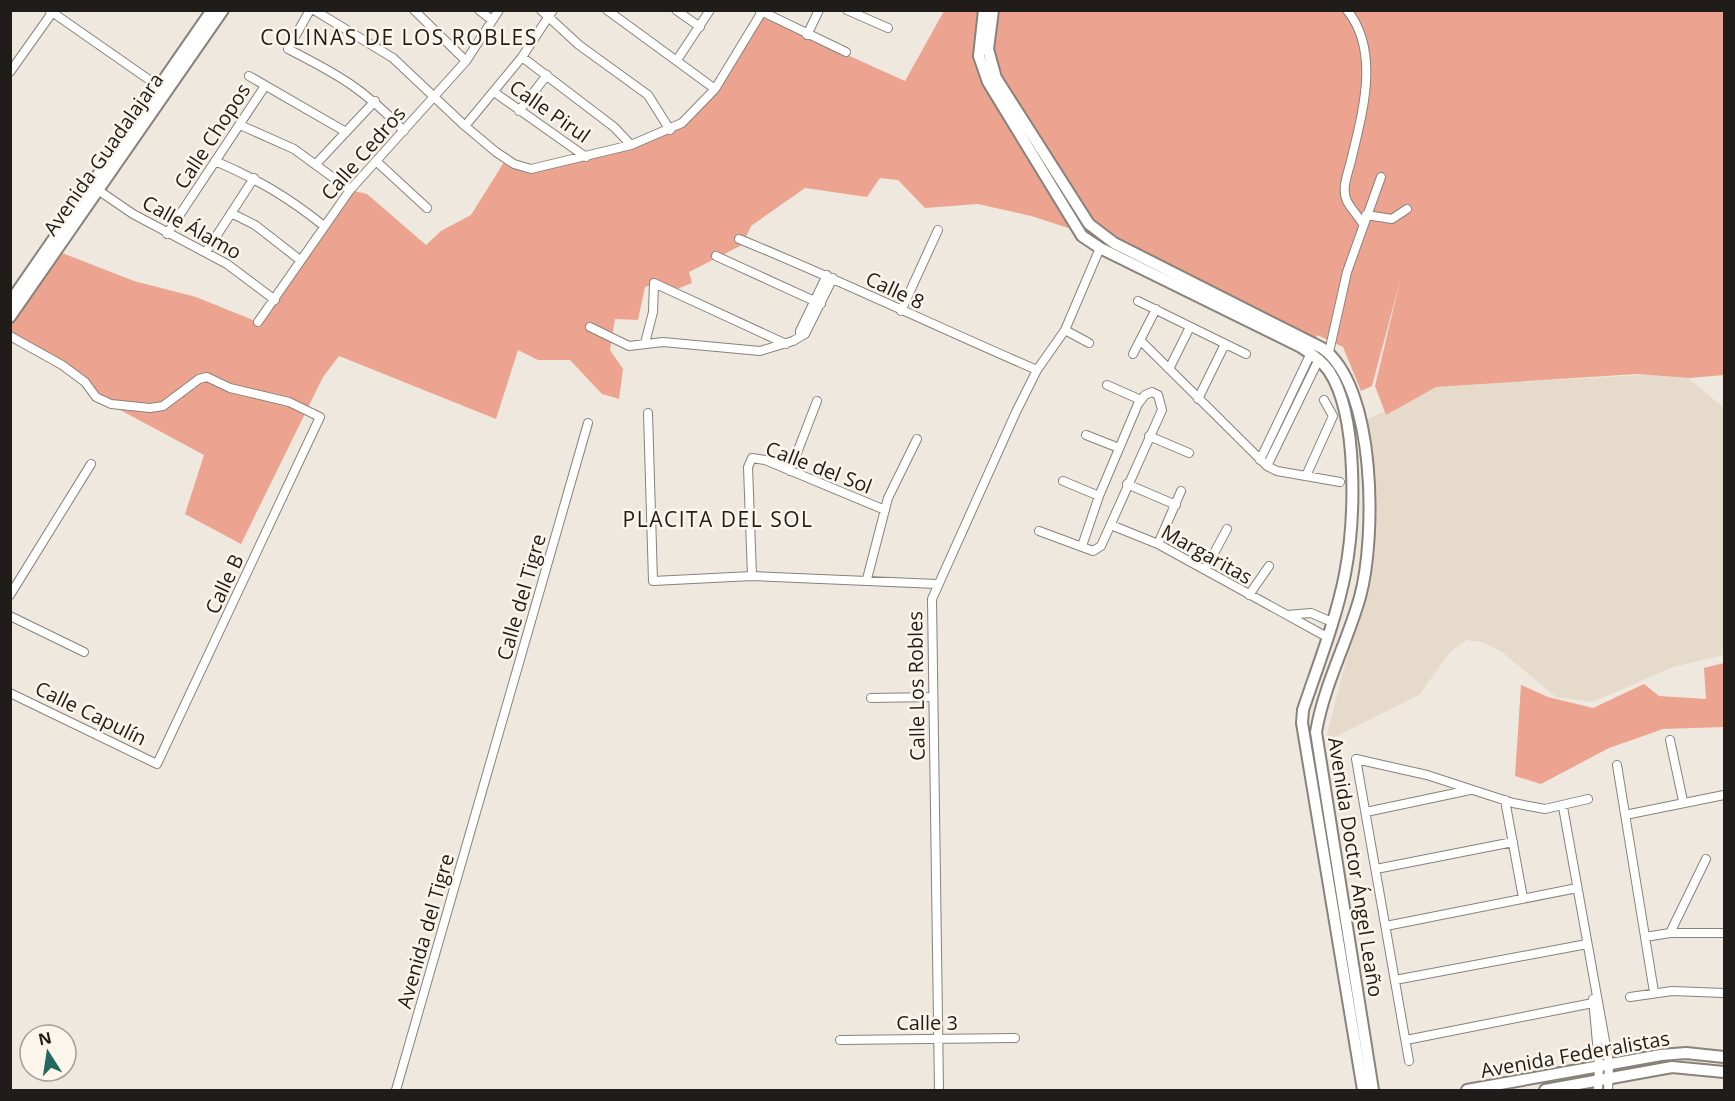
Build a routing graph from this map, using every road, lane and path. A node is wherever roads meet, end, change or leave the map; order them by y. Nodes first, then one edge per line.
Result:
1 (212, 10) edge
2 (223, 10) edge
3 (312, 10) edge
4 (414, 10) edge
5 (479, 10) edge
6 (499, 10) edge
7 (540, 10) edge
8 (553, 10) edge
9 (607, 10) edge
10 (676, 10) edge
11 (710, 10) edge
12 (819, 10) edge
13 (846, 10) edge
14 (984, 10) edge
15 (993, 10) edge
16 (1347, 10) edge
17 (52, 11) edge
18 (761, 11) edge
19 (548, 18) junction
20 (492, 20) junction
21 (700, 27) junction
22 (888, 28) dead end
23 (807, 35) junction
24 (199, 39) junction
25 (846, 52) dead end
26 (522, 57) junction
27 (677, 60) junction
28 (466, 61) junction
29 (10, 72) edge
30 (547, 75) junction
31 (249, 76) dead end
32 (265, 86) junction
33 (715, 88) junction
34 (164, 90) junction
35 (494, 92) junction
36 (435, 95) junction
37 (375, 100) junction
38 (519, 111) junction
39 (240, 125) junction
40 (465, 126) junction
41 (670, 130) junction
42 (404, 131) junction
43 (346, 132) junction
44 (631, 145) junction
45 (586, 157) junction
46 (215, 161) junction
47 (375, 161) junction
48 (316, 164) junction
49 (1382, 177) dead end
50 (254, 178) junction
51 (96, 188) junction
52 (350, 190) junction
53 (427, 208) dead end
54 (1407, 209) dead end
55 (231, 213) junction
56 (1365, 220) junction
57 (324, 225) junction
58 (938, 230) dead end
59 (167, 234) junction
60 (739, 239) dead end
61 (1100, 248) junction
62 (206, 252) junction
63 (716, 255) dead end
64 (300, 260) junction
65 (830, 276) junction
66 (275, 300) junction
67 (1138, 301) dead end
68 (10, 302) edge
69 (818, 303) junction
70 (1156, 309) junction
71 (901, 311) junction
72 (10, 317) edge
73 (258, 322) dead end
74 (590, 327) dead end
75 (1190, 327) junction
76 (1065, 330) junction
77 (10, 336) edge
78 (1140, 340) junction
79 (645, 343) junction
80 (1089, 343) dead end
81 (786, 344) junction
82 (1225, 344) junction
83 (1329, 352) junction
84 (1133, 354) dead end
85 (1246, 354) dead end
86 (1315, 356) junction
87 (1169, 369) junction
88 (1037, 370) junction
89 (1298, 380) junction
90 (1107, 385) dead end
91 (1306, 385) junction
92 (1198, 399) junction
93 (817, 400) dead end
94 (1141, 400) junction
95 (1324, 400) dead end
96 (648, 413) dead end
97 (588, 423) dead end
98 (1086, 435) dead end
99 (1149, 436) junction
100 (918, 439) dead end
101 (1119, 448) junction
102 (1189, 453) dead end
103 (1260, 460) junction
104 (91, 464) dead end
105 (1267, 466) junction
106 (790, 471) junction
107 (1305, 476) junction
108 (1063, 481) dead end
109 (1340, 482) dead end
110 (1127, 484) junction
111 (1181, 492) dead end
112 (1099, 496) junction
113 (1176, 505) junction
114 (885, 510) junction
115 (1111, 525) junction
116 (1227, 529) dead end
117 (1039, 531) dead end
118 (1158, 544) junction
119 (1082, 546) junction
120 (1269, 566) dead end
121 (1204, 570) junction
122 (752, 576) junction
123 (867, 579) junction
124 (937, 584) junction
125 (10, 595) edge
126 (1249, 595) junction
127 (1286, 615) junction
128 (10, 616) edge
129 (1332, 622) junction
130 (1327, 637) junction
131 (84, 652) dead end
132 (10, 693) edge
133 (933, 697) junction
134 (871, 698) dead end
135 (1670, 740) dead end
136 (157, 764) joint
137 (1617, 765) dead end
138 (486, 781) joint
139 (1471, 789) junction
140 (1725, 795) edge
141 (1588, 799) dead end
142 (1505, 800) junction
143 (1683, 801) junction
144 (1563, 807) junction
145 (1366, 812) junction
146 (1625, 815) junction
147 (1513, 842) junction
148 (1706, 859) dead end
149 (1376, 869) junction
150 (1577, 888) junction
151 (1523, 898) junction
152 (1386, 926) junction
153 (1670, 933) junction
154 (1725, 933) edge
155 (1645, 937) junction
156 (1587, 944) junction
157 (1395, 980) junction
158 (1654, 992) junction
159 (1725, 993) edge
160 (1630, 997) dead end
161 (1595, 1000) junction
162 (1015, 1038) dead end
163 (939, 1039) junction
164 (840, 1040) dead end
165 (1406, 1040) junction
166 (1725, 1057) edge
167 (1410, 1061) dead end
168 (1604, 1064) junction
169 (1725, 1072) edge
170 (1600, 1083) edge
171 (396, 1090) edge
172 (939, 1090) edge
173 (1362, 1090) edge
174 (1373, 1090) edge
175 (1467, 1090) edge
176 (1545, 1090) edge
177 (1608, 1090) edge

1 - 24 street, Avenida Guadalajara
2 - 24 street, Avenida Guadalajara
3 - 36 street
3 - 37 street
4 - 28 street
5 - 20 street
6 - 20 street, Calle Cedros
7 - 19 street
8 - 19 street
9 - 27 street
10 - 21 street
11 - 21 street
12 - 23 street
13 - 22 street
14 - 61 street
15 - 83 street
16 - 56 street
17 - 29 street
17 - 34 street
18 - 23 street
18 - 33 street
19 - 26 street
19 - 41 street
20 - 28 street, Calle Cedros
21 - 27 street
23 - 25 street
24 - 34 street, Avenida Guadalajara
26 - 30 street
26 - 35 street
27 - 33 street
28 - 36 street, Calle Cedros
30 - 38 street
30 - 44 street
31 - 32 street
32 - 39 street, Calle Chopos
32 - 43 street
33 - 41 street
34 - 51 street, Avenida Guadalajara
35 - 38 street, Calle Pirul
35 - 40 street
36 - 40 street
36 - 42 street, Calle Cedros
37 - 42 street
37 - 43 street
38 - 45 street, Calle Pirul
39 - 46 street, Calle Chopos
39 - 48 street
40 - 45 street
41 - 44 street
42 - 47 street, Calle Cedros
43 - 48 street
44 - 45 street
46 - 50 street
46 - 59 street, Calle Chopos
47 - 52 street, Calle Cedros
47 - 53 street
48 - 52 street
49 - 56 street
50 - 55 street
50 - 57 street
51 - 59 street, Calle Álamo
51 - 68 street, Avenida Guadalajara
51 - 72 street, Avenida Guadalajara
52 - 57 street, Calle Cedros
54 - 56 street
55 - 62 street
55 - 64 street
56 - 83 street
57 - 64 street, Calle Cedros
58 - 71 street
59 - 62 street, Calle Álamo
60 - 65 street, Calle 8
61 - 76 street, Calle Los Robles
61 - 86 street
62 - 66 street, Calle Álamo
63 - 69 street
64 - 66 street, Calle Cedros
65 - 69 street
65 - 71 street, Calle 8
66 - 73 street, Calle Cedros
67 - 70 street
69 - 81 street
70 - 75 street
70 - 78 street
71 - 88 street, Calle 8
74 - 79 street
75 - 82 street
75 - 87 street
76 - 80 street
76 - 88 street, Calle Los Robles
77 - 136 street, Calle B
78 - 84 street
78 - 87 street
79 - 81 street
79 - 81 street
82 - 85 street
82 - 92 street
83 - 174 street, Avenida Doctor Ángel Leaño
86 - 89 street
86 - 91 street
86 - 129 street, Avenida Doctor Ángel Leaño
87 - 92 street
88 - 124 street, Calle Los Robles
89 - 91 street
89 - 103 street
90 - 94 street
91 - 105 street
92 - 103 street
93 - 106 street
94 - 99 street
94 - 101 street
95 - 107 street
96 - 122 street
97 - 138 street, Calle del Tigre
98 - 101 street
99 - 102 street
99 - 110 street
100 - 114 street, Calle del Sol
101 - 112 street
103 - 105 street
104 - 125 street
105 - 107 street
106 - 114 street, Calle del Sol
106 - 122 street, Calle del Sol
107 - 109 street
108 - 112 street
110 - 113 street
110 - 115 street
111 - 113 street
112 - 119 street
113 - 118 street
114 - 123 street, Calle del Sol
115 - 118 street, Margaritas
115 - 119 street
116 - 121 street
117 - 119 street
118 - 121 street, Margaritas
120 - 126 street
121 - 126 street, Margaritas
122 - 123 street
123 - 124 street
124 - 133 street, Calle Los Robles
126 - 127 street, Margaritas
127 - 129 street, Margaritas
127 - 130 street, Margaritas
128 - 131 street
129 - 130 street, Avenida Doctor Ángel Leaño
130 - 173 street, Avenida Doctor Ángel Leaño
132 - 136 street, Calle Capulín
133 - 134 street
133 - 163 street, Calle Los Robles
135 - 143 street
137 - 146 street
138 - 171 street, Avenida del Tigre
139 - 142 street
139 - 145 street
139 - 145 street
140 - 143 street
141 - 144 street
142 - 144 street
142 - 147 street
143 - 146 street
144 - 150 street
145 - 149 street
146 - 155 street
147 - 149 street
147 - 151 street
148 - 153 street
149 - 152 street
150 - 151 street
150 - 156 street
151 - 152 street
152 - 157 street
153 - 154 street
153 - 155 street
155 - 158 street
156 - 157 street
156 - 161 street
157 - 165 street
158 - 159 street
158 - 160 street
161 - 165 street
161 - 168 street
162 - 163 street, Calle 3
163 - 164 street, Calle 3
163 - 172 street, Calle Los Robles
165 - 167 street
166 - 168 street, Avenida Federalistas
168 - 170 street
168 - 175 street, Avenida Federalistas
169 - 170 street, Avenida Federalistas
170 - 176 street, Avenida Federalistas
170 - 177 street

